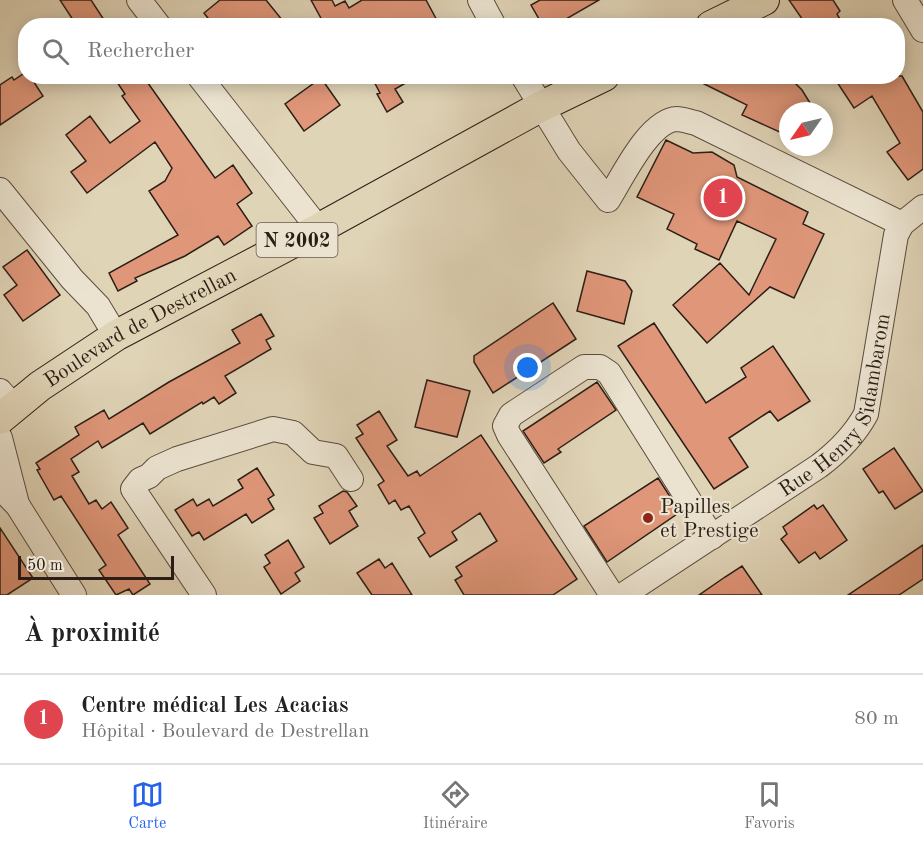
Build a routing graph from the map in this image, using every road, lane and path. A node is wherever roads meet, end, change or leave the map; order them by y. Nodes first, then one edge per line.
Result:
1 (140, 0) edge
2 (480, 0) edge
3 (764, 0) edge
4 (905, 0) edge
5 (153, 18) edge
6 (490, 18) edge
7 (727, 18) edge
8 (923, 30) edge
9 (205, 84) edge
10 (527, 84) edge
11 (587, 84) edge
12 (540, 107) junction
13 (0, 190) edge
14 (923, 207) edge
15 (902, 224) junction
16 (318, 228) junction
17 (116, 336) junction
18 (5, 406) edge
19 (0, 438) edge
20 (351, 479) dead end
21 (0, 487) edge
22 (18, 506) junction
23 (712, 537) junction
24 (74, 595) edge
25 (204, 595) edge
26 (612, 595) edge
27 (623, 595) edge

1 - 5 street
2 - 6 street
3 - 7 main road
4 - 8 street
9 - 16 street
10 - 12 street
11 - 12 main road, Boulevard de Destrellan / N 2002
12 - 15 street
12 - 16 main road, Boulevard de Destrellan / N 2002
13 - 17 street
14 - 15 street
15 - 23 street, Rue Henry Sidambarom
16 - 17 main road, Boulevard de Destrellan / N 2002
17 - 18 main road, Boulevard de Destrellan / N 2002
19 - 22 street
20 - 25 street
21 - 22 street
22 - 24 street
23 - 26 street
23 - 27 street, Rue Henry Sidambarom

